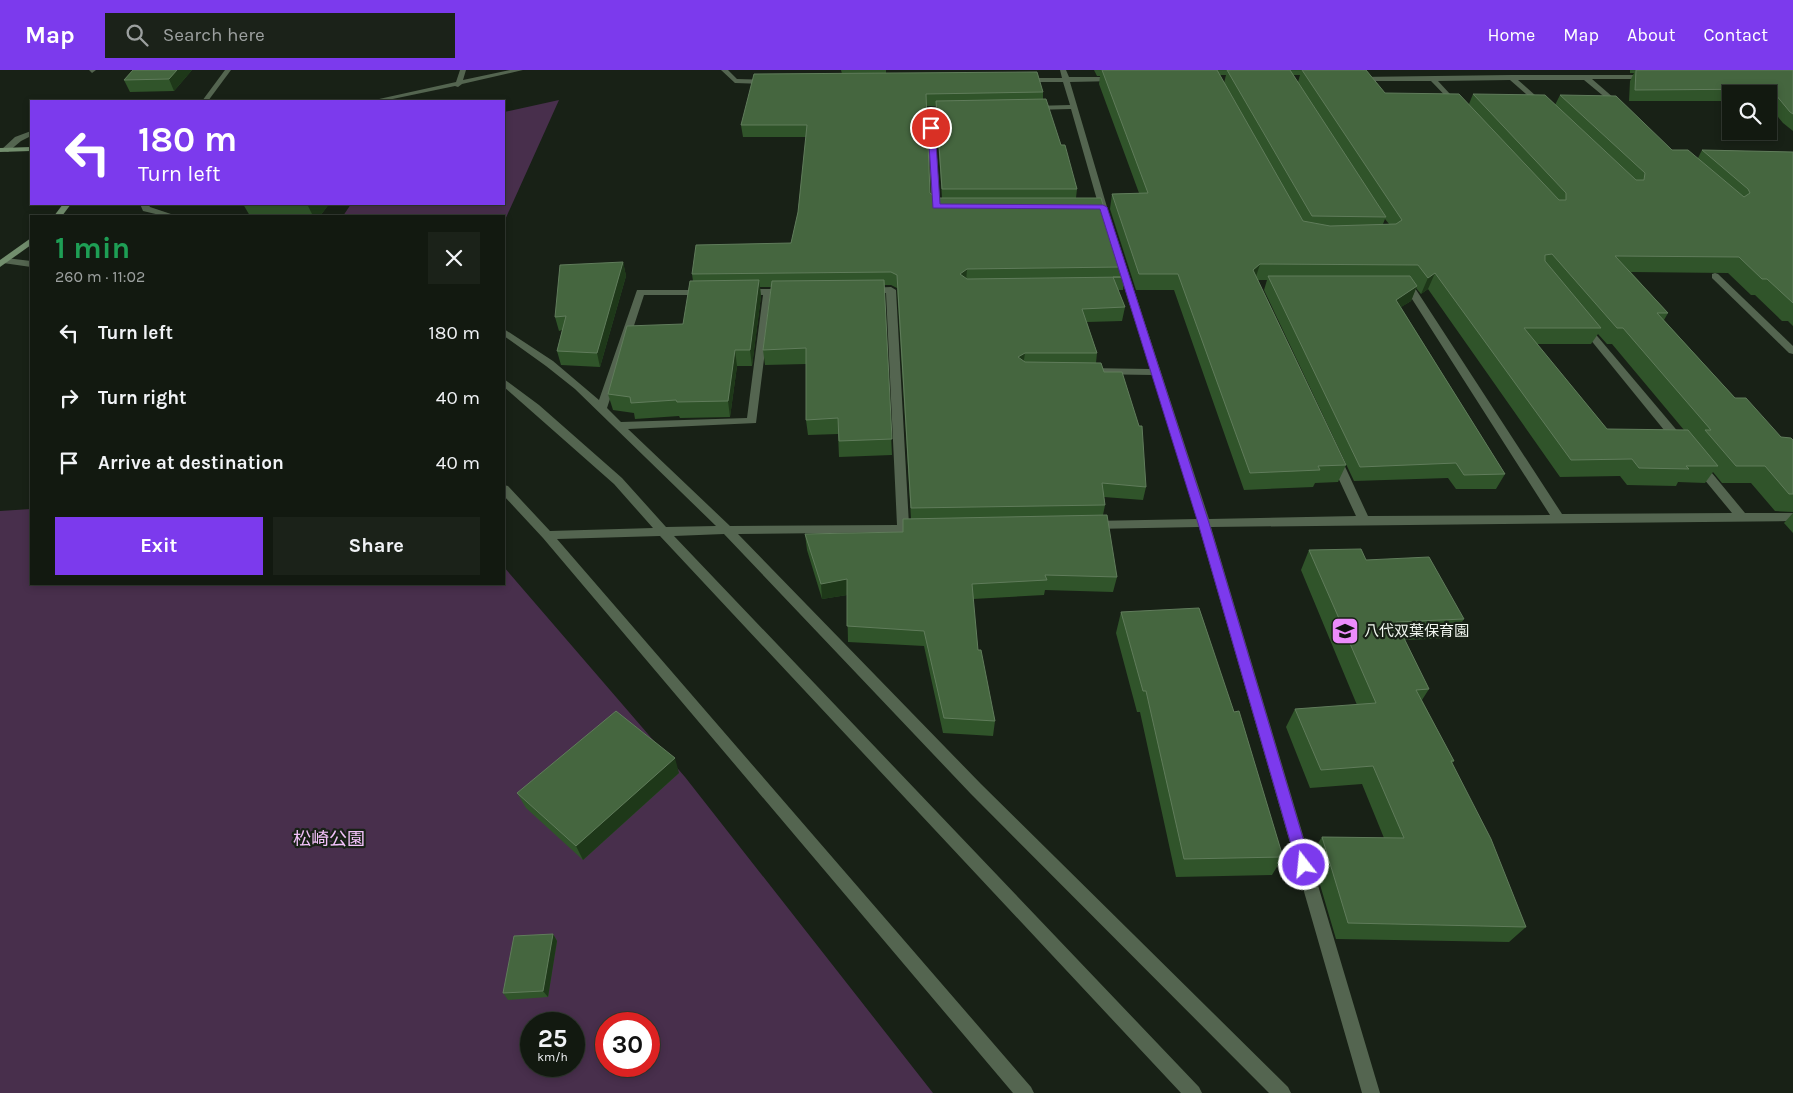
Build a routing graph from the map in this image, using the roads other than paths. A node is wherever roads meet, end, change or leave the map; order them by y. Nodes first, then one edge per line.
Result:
1 (228, 70) edge
2 (463, 70) edge
3 (520, 70) edge
4 (724, 70) edge
5 (1362, 70) edge
6 (1436, 70) edge
7 (1504, 70) edge
8 (1630, 70) edge
9 (1064, 75) edge
10 (1638, 77) junction
11 (1657, 77) edge
12 (1587, 78) junction
13 (1351, 79) edge
14 (1369, 79) junction
15 (1432, 79) junction
16 (1444, 79) junction
17 (1513, 79) junction
18 (1016, 80) edge
19 (1125, 80) edge
20 (778, 82) edge
21 (458, 85) junction
22 (206, 100) edge
23 (379, 100) edge
24 (1074, 107) junction
25 (959, 108) edge
26 (1026, 108) edge
27 (1623, 111) edge
28 (1548, 112) edge
29 (1464, 114) edge
30 (30, 133) edge
31 (30, 149) edge
32 (3, 150) edge
33 (144, 205) edge
34 (956, 206) edge
35 (169, 215) edge
36 (30, 242) edge
37 (3, 262) edge
38 (30, 264) edge
39 (1715, 276) edge
40 (1388, 284) edge
41 (853, 291) edge
42 (718, 292) edge
43 (738, 292) edge
44 (768, 292) junction
45 (796, 292) edge
46 (1578, 319) edge
47 (505, 333) edge
48 (1793, 351) edge
49 (1080, 371) edge
50 (1156, 372) junction
51 (505, 383) edge
52 (602, 408) junction
53 (618, 426) junction
54 (1330, 447) edge
55 (505, 490) edge
56 (1793, 517) edge
57 (1558, 518) junction
58 (1742, 518) junction
59 (1364, 520) junction
60 (1204, 523) junction
61 (1078, 526) edge
62 (903, 529) junction
63 (932, 529) edge
64 (727, 530) junction
65 (663, 532) junction
66 (547, 535) junction
67 (1025, 1093) edge
68 (1193, 1093) edge
69 (1282, 1093) edge
70 (1371, 1093) edge

1 - 22 street
2 - 21 street
3 - 21 street
4 - 20 street
5 - 14 street
6 - 16 street
7 - 17 street
8 - 10 street
9 - 18 street
9 - 19 street
9 - 24 street
10 - 11 street
10 - 12 street
12 - 17 street
12 - 27 street
13 - 14 street
14 - 15 street
15 - 16 street
15 - 29 street
16 - 17 street
17 - 28 street
21 - 23 street
24 - 26 street
24 - 50 street
25 - 34 street
30 - 32 street
31 - 32 street
33 - 35 street
36 - 37 street
37 - 38 street
39 - 48 street
40 - 57 street
41 - 62 street
42 - 52 street
43 - 44 street
44 - 45 street
44 - 53 street
46 - 58 street
47 - 52 street
49 - 50 street
50 - 60 street
51 - 65 street
52 - 53 street
53 - 64 street
54 - 59 street
55 - 66 street
56 - 58 street
57 - 58 street
57 - 59 street
59 - 60 street
60 - 61 street
60 - 70 street
62 - 63 street
62 - 64 street
64 - 65 street
64 - 69 street
65 - 66 street
65 - 68 street
66 - 67 street

